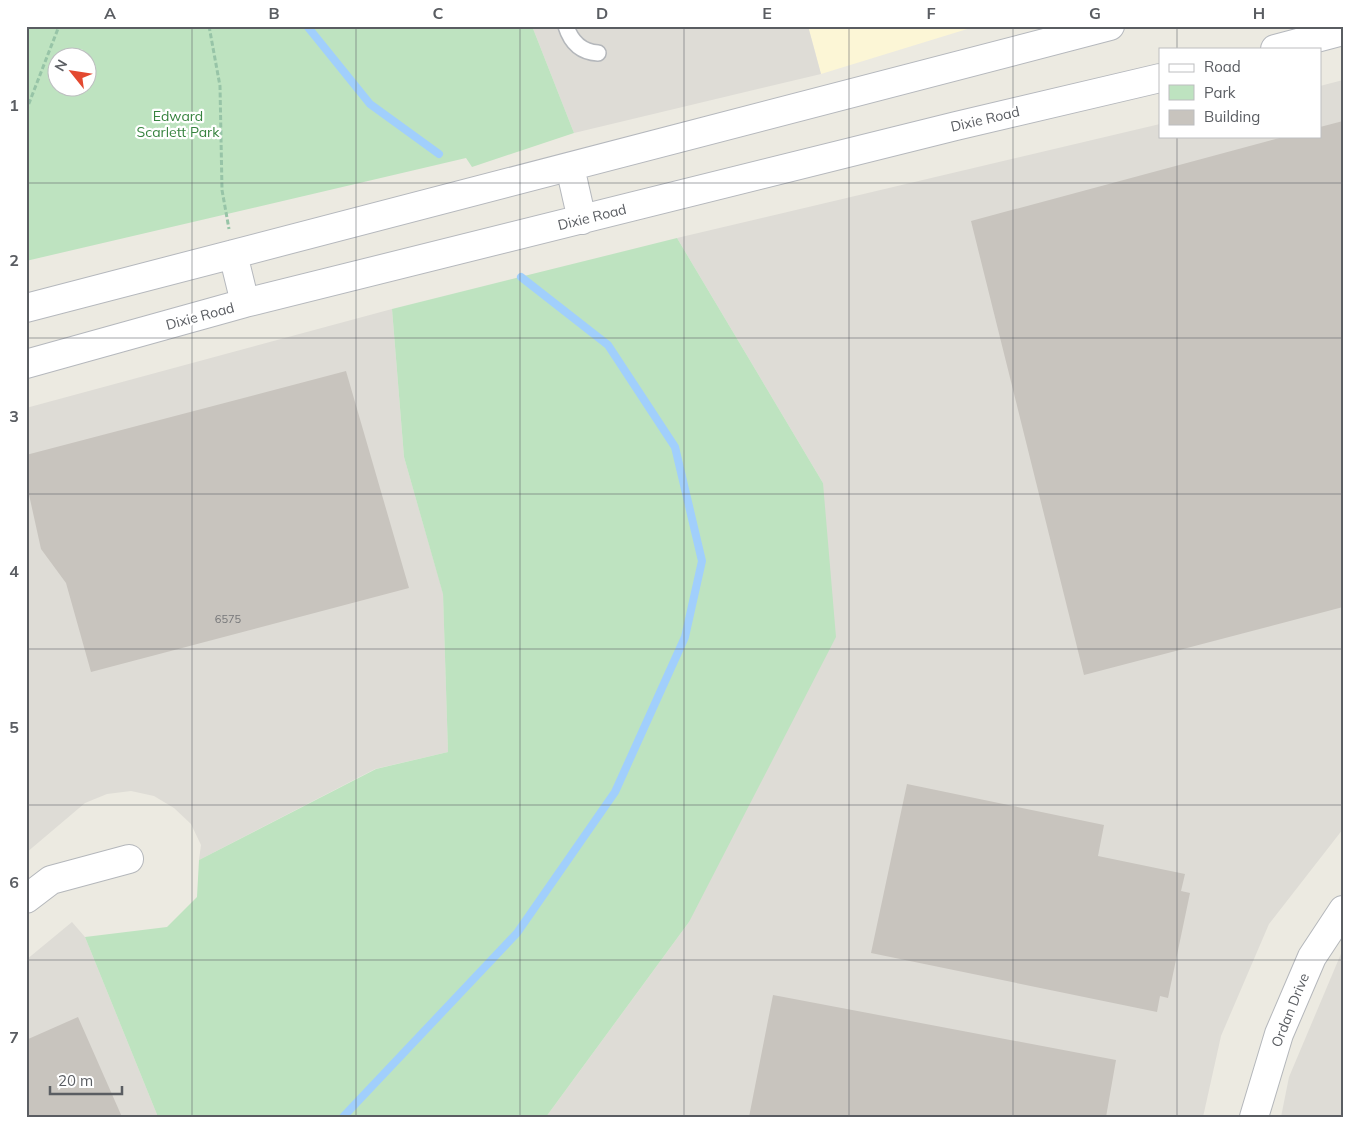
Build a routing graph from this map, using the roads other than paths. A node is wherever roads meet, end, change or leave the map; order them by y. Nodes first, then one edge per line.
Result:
1 (566, 26) edge
2 (1110, 26) edge
3 (1343, 31) edge
4 (1279, 48) edge
5 (598, 53) dead end
6 (1159, 78) edge
7 (570, 167) junction
8 (582, 220) junction
9 (233, 254) junction
10 (245, 304) junction
11 (26, 308) edge
12 (26, 364) edge
13 (129, 859) dead end
14 (26, 899) edge
15 (1343, 910) edge
16 (1254, 1117) edge

1 - 5 lane
2 - 7 main road
3 - 4 main road
6 - 8 main road, Dixie Road
7 - 8 main road
7 - 9 main road
8 - 10 main road, Dixie Road
9 - 10 main road
9 - 11 main road
10 - 12 main road, Dixie Road
13 - 14 main road
15 - 16 main road, Ordan Drive

